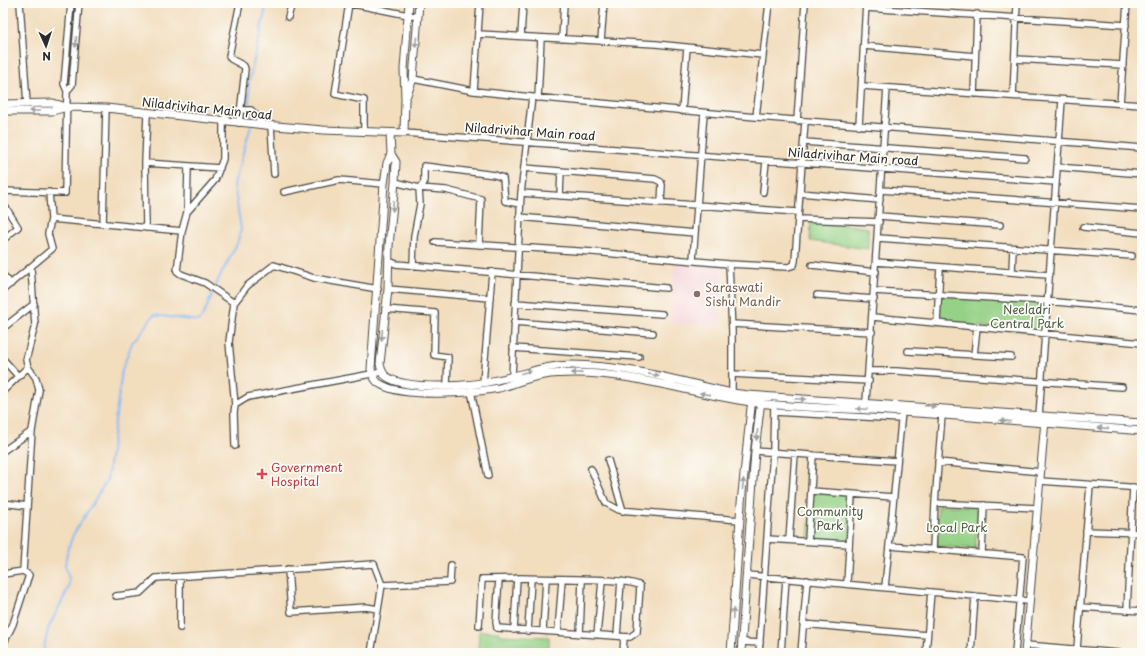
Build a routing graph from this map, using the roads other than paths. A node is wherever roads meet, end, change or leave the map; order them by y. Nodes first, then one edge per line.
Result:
1 (20, 3) edge
2 (71, 3) edge
3 (80, 3) edge
4 (240, 3) edge
5 (292, 3) edge
6 (348, 3) edge
7 (409, 3) edge
8 (418, 3) edge
9 (480, 3) edge
10 (523, 3) edge
11 (564, 3) edge
12 (604, 3) edge
13 (769, 3) edge
14 (806, 3) edge
15 (845, 3) edge
16 (1017, 3) edge
17 (1127, 3) edge
18 (866, 5) edge
19 (977, 14) junction
20 (408, 15) junction
21 (288, 17) dead end
22 (418, 17) junction
23 (1016, 17) junction
24 (1126, 26) junction
25 (478, 34) junction
26 (520, 36) junction
27 (541, 38) junction
28 (562, 39) junction
29 (601, 41) junction
30 (864, 46) junction
31 (687, 47) junction
32 (763, 55) junction
33 (975, 56) junction
34 (1015, 59) junction
35 (1123, 65) junction
36 (413, 79) junction
37 (862, 86) junction
38 (888, 88) junction
39 (67, 91) junction
40 (474, 91) junction
41 (974, 94) junction
42 (1013, 96) junction
43 (535, 97) junction
44 (405, 100) junction
45 (1062, 100) junction
46 (3, 104) edge
47 (27, 104) junction
48 (1120, 104) junction
49 (1142, 105) edge
50 (67, 107) junction
51 (106, 108) junction
52 (241, 110) junction
53 (682, 110) junction
54 (3, 111) edge
55 (704, 113) junction
56 (147, 114) junction
57 (756, 118) junction
58 (797, 121) junction
59 (805, 121) junction
60 (223, 122) junction
61 (241, 123) junction
62 (268, 125) junction
63 (859, 126) junction
64 (885, 128) junction
65 (364, 131) junction
66 (404, 132) junction
67 (390, 133) junction
68 (1059, 141) junction
69 (527, 142) junction
70 (804, 142) junction
71 (884, 148) junction
72 (1142, 148) edge
73 (391, 154) junction
74 (701, 156) junction
75 (1025, 158) dead end
76 (766, 161) junction
77 (145, 163) junction
78 (802, 164) junction
79 (188, 167) junction
80 (1057, 167) junction
81 (220, 168) junction
82 (524, 168) junction
83 (882, 170) junction
84 (561, 171) junction
85 (274, 174) dead end
86 (1142, 174) edge
87 (395, 182) junction
88 (1056, 182) junction
89 (384, 184) junction
90 (419, 188) junction
91 (881, 190) junction
92 (3, 191) edge
93 (49, 192) junction
94 (284, 192) dead end
95 (763, 192) dead end
96 (800, 193) junction
97 (521, 194) junction
98 (560, 196) junction
99 (880, 200) junction
100 (1054, 202) junction
101 (3, 203) edge
102 (661, 203) junction
103 (520, 204) junction
104 (697, 205) junction
105 (1142, 208) edge
106 (187, 212) junction
107 (798, 212) junction
108 (879, 216) junction
109 (519, 217) junction
110 (51, 219) junction
111 (798, 219) junction
112 (879, 222) junction
113 (103, 224) junction
114 (1000, 225) dead end
115 (146, 228) junction
116 (1082, 228) dead end
117 (182, 231) junction
118 (695, 233) junction
119 (1142, 233) edge
120 (878, 238) junction
121 (3, 240) edge
122 (434, 242) dead end
123 (479, 245) junction
124 (518, 247) junction
125 (1013, 248) junction
126 (1050, 251) junction
127 (1132, 256) dead end
128 (692, 260) junction
129 (389, 261) junction
130 (876, 262) junction
131 (729, 264) junction
132 (812, 265) dead end
133 (413, 266) junction
134 (940, 267) junction
135 (31, 268) junction
136 (492, 272) junction
137 (876, 272) junction
138 (1012, 272) junction
139 (3, 275) edge
140 (516, 275) junction
141 (1048, 275) junction
142 (11, 284) junction
143 (666, 288) dead end
144 (378, 289) junction
145 (388, 289) junction
146 (3, 290) edge
147 (874, 291) junction
148 (817, 295) dead end
149 (938, 295) junction
150 (490, 298) junction
151 (874, 299) junction
152 (1046, 301) junction
153 (234, 303) junction
154 (515, 303) junction
155 (34, 304) junction
156 (385, 309) junction
157 (1142, 310) edge
158 (662, 314) dead end
159 (873, 317) junction
160 (514, 322) junction
161 (937, 323) junction
162 (732, 324) junction
163 (977, 327) junction
164 (3, 328) edge
165 (872, 332) junction
166 (653, 333) dead end
167 (1044, 333) junction
168 (1142, 343) edge
169 (513, 348) junction
170 (908, 351) dead end
171 (974, 355) junction
172 (640, 357) dead end
173 (1011, 357) dead end
174 (3, 359) edge
175 (28, 367) junction
176 (869, 371) junction
177 (382, 372) junction
178 (373, 374) junction
179 (732, 374) junction
180 (18, 376) junction
181 (512, 376) junction
182 (869, 381) junction
183 (1040, 382) junction
184 (483, 383) junction
185 (447, 386) junction
186 (1122, 387) dead end
187 (3, 391) edge
188 (471, 391) junction
189 (732, 393) junction
190 (752, 399) junction
191 (761, 400) junction
192 (866, 402) junction
193 (235, 405) junction
194 (886, 407) junction
195 (774, 408) junction
196 (901, 415) junction
197 (942, 415) junction
198 (1042, 416) junction
199 (1142, 422) edge
200 (1044, 424) junction
201 (32, 431) junction
202 (1142, 431) edge
203 (235, 446) dead end
204 (3, 451) edge
205 (755, 451) junction
206 (773, 452) junction
207 (794, 454) junction
208 (813, 455) junction
209 (608, 460) dead end
210 (897, 461) junction
211 (938, 462) junction
212 (591, 469) dead end
213 (1041, 472) junction
214 (488, 476) dead end
215 (1040, 481) junction
216 (1090, 485) junction
217 (1133, 487) junction
218 (1142, 488) edge
219 (811, 491) junction
220 (852, 495) junction
221 (893, 497) junction
222 (935, 503) junction
223 (3, 504) edge
224 (984, 505) junction
225 (27, 506) junction
226 (1037, 508) junction
227 (623, 511) junction
228 (740, 520) junction
229 (1086, 531) junction
230 (1131, 533) junction
231 (1142, 533) edge
232 (767, 538) junction
233 (789, 540) junction
234 (808, 541) junction
235 (849, 544) junction
236 (890, 546) junction
237 (933, 549) junction
238 (982, 553) junction
239 (451, 565) dead end
240 (288, 569) junction
241 (23, 572) junction
242 (3, 574) edge
243 (747, 575) junction
244 (764, 576) junction
245 (180, 577) junction
246 (517, 578) junction
247 (531, 578) junction
248 (786, 578) junction
249 (499, 579) junction
250 (546, 579) junction
251 (562, 580) junction
252 (582, 580) junction
253 (807, 580) junction
254 (602, 581) junction
255 (621, 581) junction
256 (847, 584) junction
257 (382, 585) junction
258 (885, 587) junction
259 (931, 592) junction
260 (116, 596) dead end
261 (975, 596) junction
262 (1020, 600) junction
263 (1028, 601) junction
264 (1080, 607) junction
265 (378, 609) junction
266 (1128, 610) junction
267 (1142, 611) edge
268 (803, 624) junction
269 (479, 626) dead end
270 (180, 628) dead end
271 (514, 630) junction
272 (528, 631) junction
273 (543, 631) junction
274 (558, 632) junction
275 (580, 634) junction
276 (597, 635) junction
277 (927, 635) junction
278 (617, 636) junction
279 (624, 637) junction
280 (742, 642) junction
281 (760, 643) junction
282 (3, 645) edge
283 (1026, 645) junction
284 (1077, 650) junction
285 (371, 653) edge
286 (623, 653) edge
287 (731, 653) edge
288 (741, 653) edge
289 (759, 653) edge
290 (781, 653) edge
291 (801, 653) edge
292 (926, 653) edge
293 (971, 653) edge
294 (1015, 653) edge
295 (1025, 653) edge
296 (1119, 653) edge

1 - 47 street
2 - 39 street
3 -> 39 street
4 - 52 street
5 - 21 street
6 - 20 street
6 - 65 street
7 - 20 street
8 - 22 street
9 - 25 street
10 - 26 street
11 - 28 street
12 - 29 street
13 - 32 street
14 - 58 street
15 - 18 street
16 - 23 street
17 - 24 street
18 - 19 street
18 - 30 street
19 - 23 street
19 - 33 street
20 - 22 street
20 - 44 street
22 -> 36 street
23 - 24 street
23 - 34 street
24 - 35 street
25 - 26 street
25 - 40 street
26 - 27 street
27 - 28 street
27 - 43 street
28 - 29 street
29 - 31 street
30 - 33 street
30 - 37 street
31 - 32 street
31 - 53 street
32 - 57 street
33 - 41 street
34 - 35 street
34 - 42 street
35 - 48 street
36 - 40 street
36 - 44 street
37 - 38 street
37 - 63 street
38 - 41 street
38 - 64 street
39 - 50 street
40 - 43 street
41 - 42 street
42 - 45 street
43 - 53 street
43 - 69 street
44 - 66 street
45 - 48 street
45 - 68 street
46 - 47 street, Niladrivihar Main road
47 - 50 street, Niladrivihar Main road
48 - 49 street
50 - 51 street, Niladrivihar Main road
50 -> 54 street
50 - 93 street
51 - 56 street, Niladrivihar Main road
51 - 113 street
52 - 60 street
52 - 61 street
52 - 62 street
53 - 55 street
55 - 57 street
55 - 74 street
56 - 60 street, Niladrivihar Main road
56 - 77 street
57 - 58 street
58 - 59 street
59 - 63 street
59 - 70 street
60 - 61 street, Niladrivihar Main road
60 - 81 street
61 - 62 street, Niladrivihar Main road
62 - 65 street, Niladrivihar Main road
62 - 85 street
63 - 64 street
64 - 68 street
64 - 71 street
65 - 67 street, Niladrivihar Main road
66 - 67 street, Niladrivihar Main road
66 - 69 street, Niladrivihar Main road
67 - 73 street
68 - 72 street
68 - 80 street
69 - 74 street, Niladrivihar Main road
69 - 82 street
70 - 71 street
70 - 78 street
71 - 75 street
71 - 83 street
73 - 87 street
73 - 89 street
74 - 76 street, Niladrivihar Main road
74 - 104 street
76 - 78 street, Niladrivihar Main road
76 - 95 street
77 - 79 street
77 - 115 street
78 - 83 street, Niladrivihar Main road
78 - 96 street
79 - 81 street
79 - 106 street
80 - 86 street
80 - 88 street
81 - 106 street
82 - 84 street
82 - 97 street
83 - 88 street, Niladrivihar Main road
83 - 91 street
84 - 98 street
84 - 102 street
87 - 90 street
87 -> 129 street
88 - 100 street
89 - 94 street
89 - 144 street
90 - 103 street
90 - 123 street
90 - 133 street
91 - 99 street
91 - 100 street
92 - 93 street
93 - 110 street
96 - 99 street
96 - 107 street
97 - 98 street
97 - 103 street
98 - 102 street
99 - 108 street
100 - 105 street
100 - 126 street
101 - 121 street
102 - 104 street
103 - 109 street
104 - 107 street
104 - 118 street
106 - 117 street
107 - 111 street
108 - 112 street
108 - 114 street
109 - 118 street
109 - 124 street
110 - 113 street
110 - 135 street
111 - 112 street
111 - 131 street
112 - 120 street
113 - 115 street
115 - 117 street
116 - 119 street
117 - 153 street
118 - 128 street
120 - 125 street
120 - 130 street
122 - 123 street
123 - 124 street
124 - 128 street
124 - 140 street
125 - 126 street
125 - 138 street
126 - 127 street
126 - 141 street
128 - 131 street
129 - 133 street
129 - 145 street
130 - 134 street
130 - 137 street
131 - 162 street
132 - 137 street
133 - 136 street
134 - 138 street
134 - 149 street
135 - 142 street
135 - 155 street
136 - 140 street
136 - 150 street
137 - 147 street
138 - 141 street
139 - 142 street
140 - 143 street
140 - 154 street
141 - 152 street
142 - 146 street
144 - 153 street
144 - 178 street
145 - 150 street
145 - 156 street
147 - 149 street
147 - 151 street
148 - 151 street
149 - 152 street
149 - 161 street
150 - 184 street
151 - 159 street
152 - 157 street
152 - 167 street
153 - 193 street
154 - 158 street
154 - 160 street
155 - 164 street
155 - 175 street
156 -> 177 street
156 - 185 street
159 - 161 street
159 - 165 street
160 - 166 street
160 - 169 street
161 - 163 street
162 - 165 street
162 - 179 street
163 - 167 street
163 - 171 street
165 - 176 street
167 - 168 street
167 - 183 street
169 - 172 street
169 - 181 street
170 - 171 street
171 - 173 street
174 - 180 street
175 - 180 street
175 - 201 street
176 - 182 street
176 - 183 street
177 - 178 street
177 - 185 street
178 - 188 street
178 - 193 street
179 - 182 street
179 - 189 street
180 - 187 street
181 - 184 street
181 -> 189 street
182 - 192 street
183 - 186 street
183 - 198 street
184 - 185 street
190 -> 188 street
188 - 214 street
189 - 190 street
190 - 191 street
228 -> 190 street
191 -> 192 street
191 - 195 street
191 -> 205 street
192 - 194 street
193 - 203 street
194 -> 195 street
194 - 196 street
194 -> 198 street
195 - 196 street
195 - 206 street
196 - 197 street
196 - 210 street
200 -> 197 street
197 - 211 street
198 - 199 street
198 - 200 street
202 -> 200 street
200 - 213 street
201 - 204 street
201 - 225 street
205 - 206 street
205 - 243 street
206 - 207 street
206 - 232 street
207 - 208 street
207 - 233 street
208 - 210 street
208 - 219 street
209 - 227 street
210 - 221 street
211 - 213 street
211 - 222 street
212 - 227 street
213 - 215 street
215 - 216 street
215 - 226 street
216 - 217 street
216 - 229 street
217 - 218 street
217 - 230 street
219 - 220 street
219 - 234 street
220 - 221 street
220 - 235 street
221 - 236 street
222 - 224 street
222 - 237 street
223 - 225 street
224 - 226 street
224 - 238 street
225 - 241 street
226 - 263 street
227 - 228 street
287 -> 228 street
229 - 230 street
229 - 264 street
230 - 231 street
230 - 266 street
232 - 233 street
232 - 244 street
233 - 234 street
234 - 235 street
235 - 256 street
236 - 237 street
236 - 258 street
237 - 238 street
238 - 262 street
239 - 257 street
240 - 245 street
240 - 257 street
240 - 265 street
241 - 242 street
241 - 282 street
243 - 244 street
243 - 280 street
244 - 248 street
244 - 281 street
245 - 260 street
245 - 270 street
246 - 247 street
246 - 249 street
246 - 271 street
247 - 250 street
247 - 272 street
248 - 253 street
248 - 290 street
249 - 269 street
249 - 271 street
250 - 251 street
250 - 273 street
251 - 252 street
251 - 274 street
252 - 254 street
252 - 275 street
253 - 256 street
253 - 268 street
254 - 255 street
254 - 276 street
255 - 278 street
255 - 279 street
256 - 258 street
257 - 265 street
258 - 259 street
259 - 261 street
259 - 277 street
261 - 262 street
261 - 293 street
262 - 263 street
262 - 294 street
263 - 283 street
264 - 266 street
264 - 284 street
265 - 285 street
266 - 267 street
268 - 277 street
268 - 291 street
271 - 272 street
272 - 273 street
273 - 274 street
274 - 275 street
275 - 276 street
276 - 278 street
277 - 292 street
278 - 279 street
279 - 286 street
280 - 281 street
280 - 288 street
281 - 289 street
283 - 284 street
283 - 295 street
284 - 296 street

